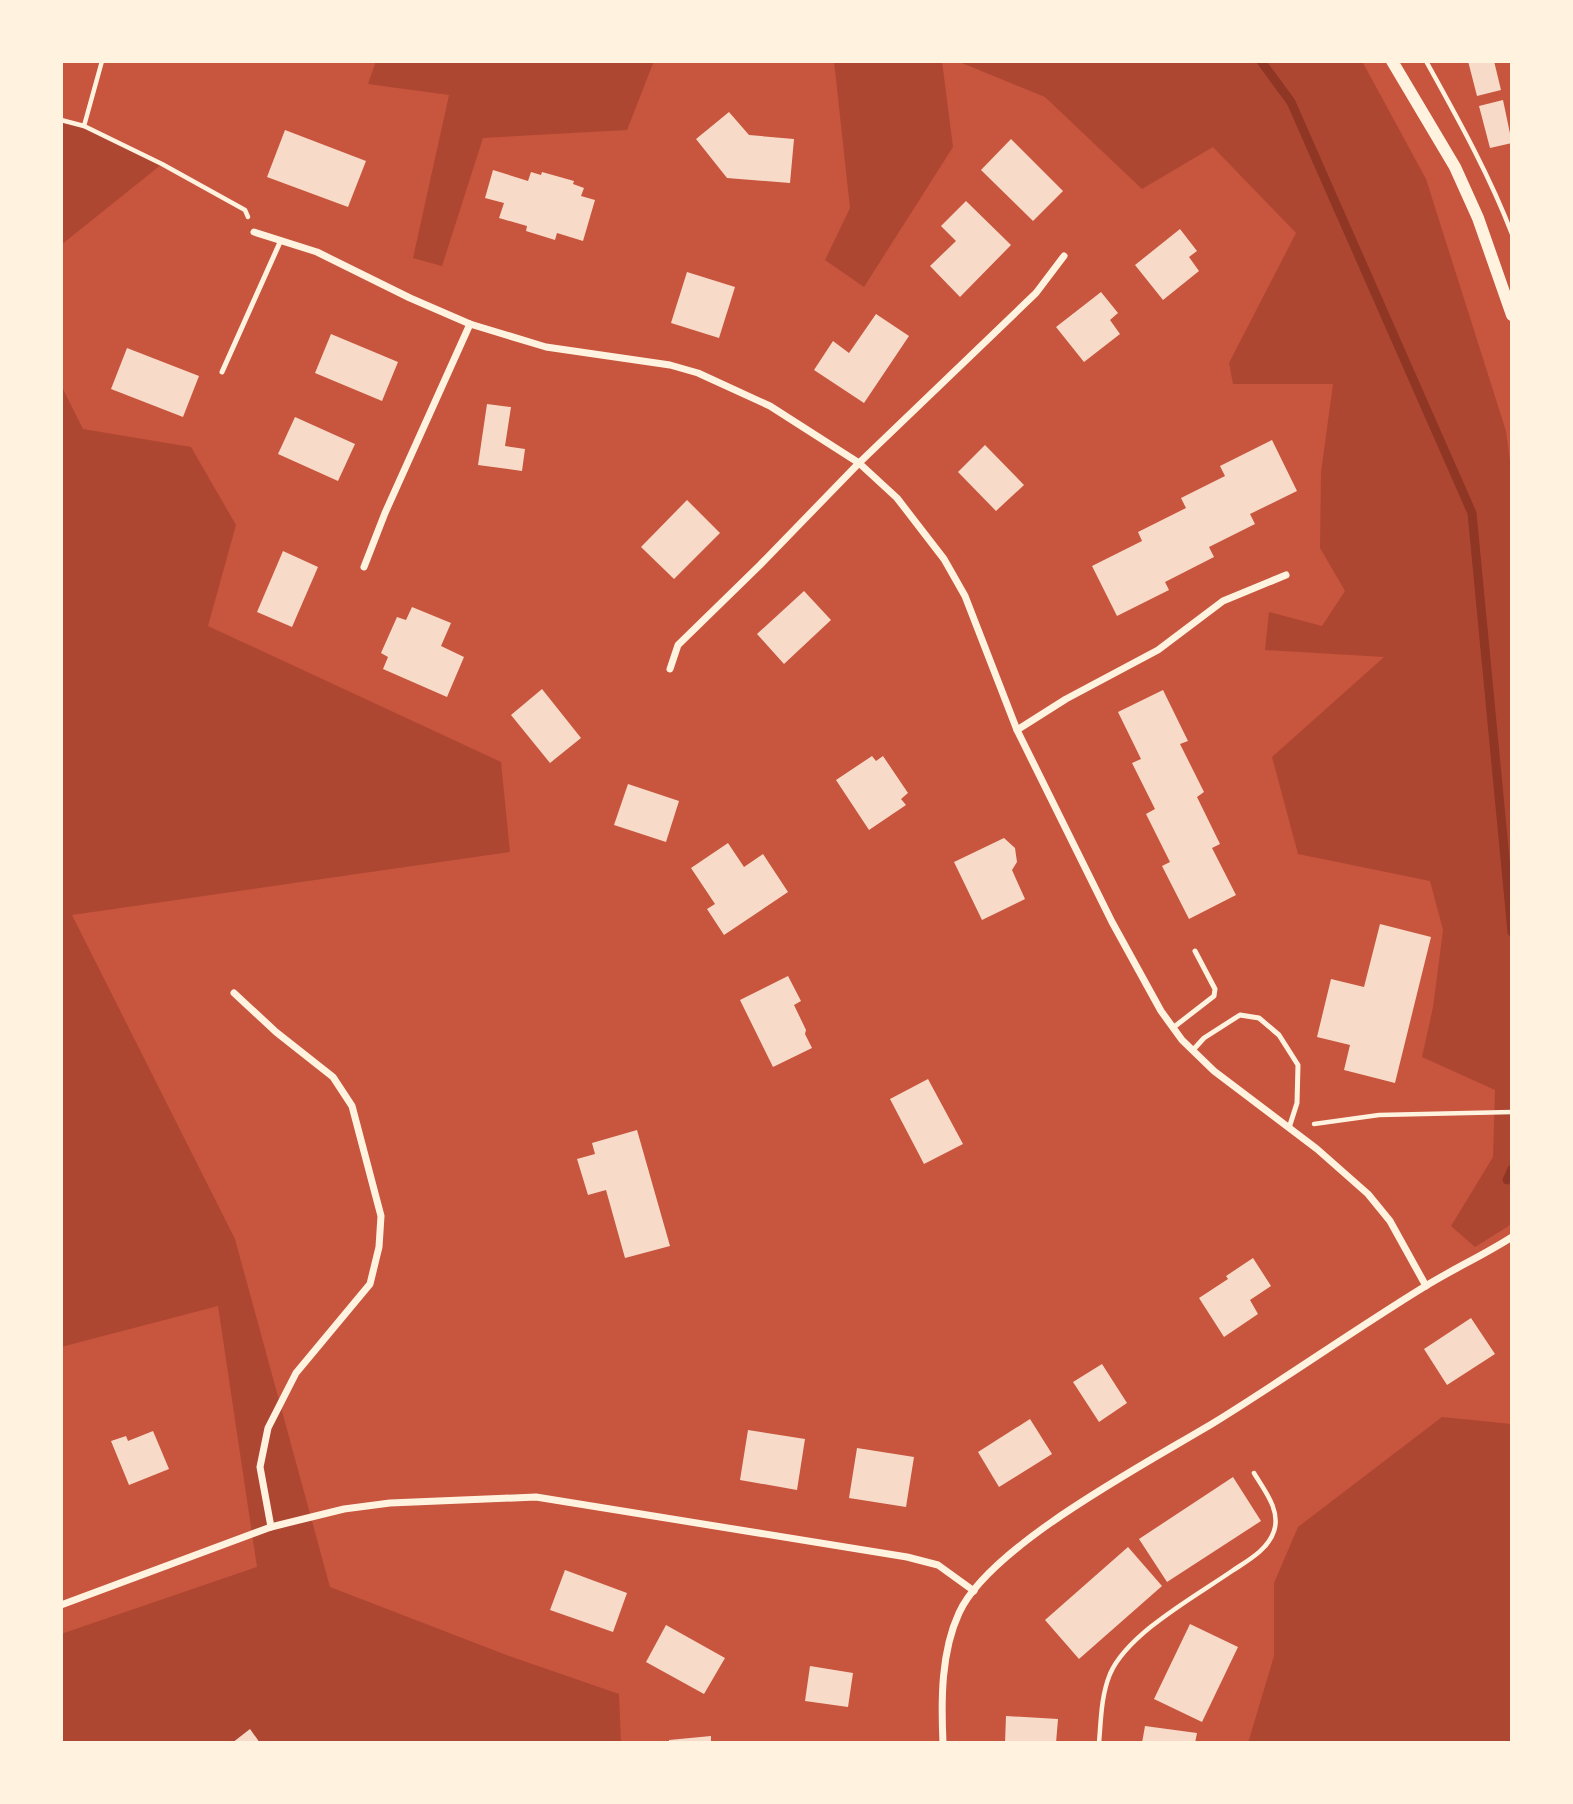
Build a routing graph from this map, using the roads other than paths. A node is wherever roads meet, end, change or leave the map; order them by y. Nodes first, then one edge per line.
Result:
1 (1392, 61) edge
2 (254, 232) road end
3 (282, 240) junction
4 (1064, 256) dead end
5 (1512, 315) edge
6 (470, 324) junction
7 (222, 372) dead end
8 (859, 463) junction
9 (364, 567) dead end
10 (1286, 575) dead end
11 (670, 670) dead end
12 (1017, 730) junction
13 (1195, 951) dead end
14 (234, 993) dead end
15 (1174, 1027) junction
16 (1193, 1050) junction
17 (1289, 1128) junction
18 (1512, 1237) edge
19 (1426, 1286) junction
20 (271, 1527) junction
21 (974, 1591) junction
22 (61, 1605) edge
23 (943, 1743) edge

1 - 5 street
2 - 3 street
3 - 6 street
3 - 7 lane
4 - 8 street
6 - 8 street
6 - 9 street
8 - 11 street
8 - 12 street
10 - 12 street
12 - 15 street
13 - 15 lane
14 - 20 street
15 - 16 street
16 - 17 street
16 - 17 lane
17 - 19 street
18 - 19 street
19 - 21 street
20 - 21 street
20 - 22 street
21 - 23 street

